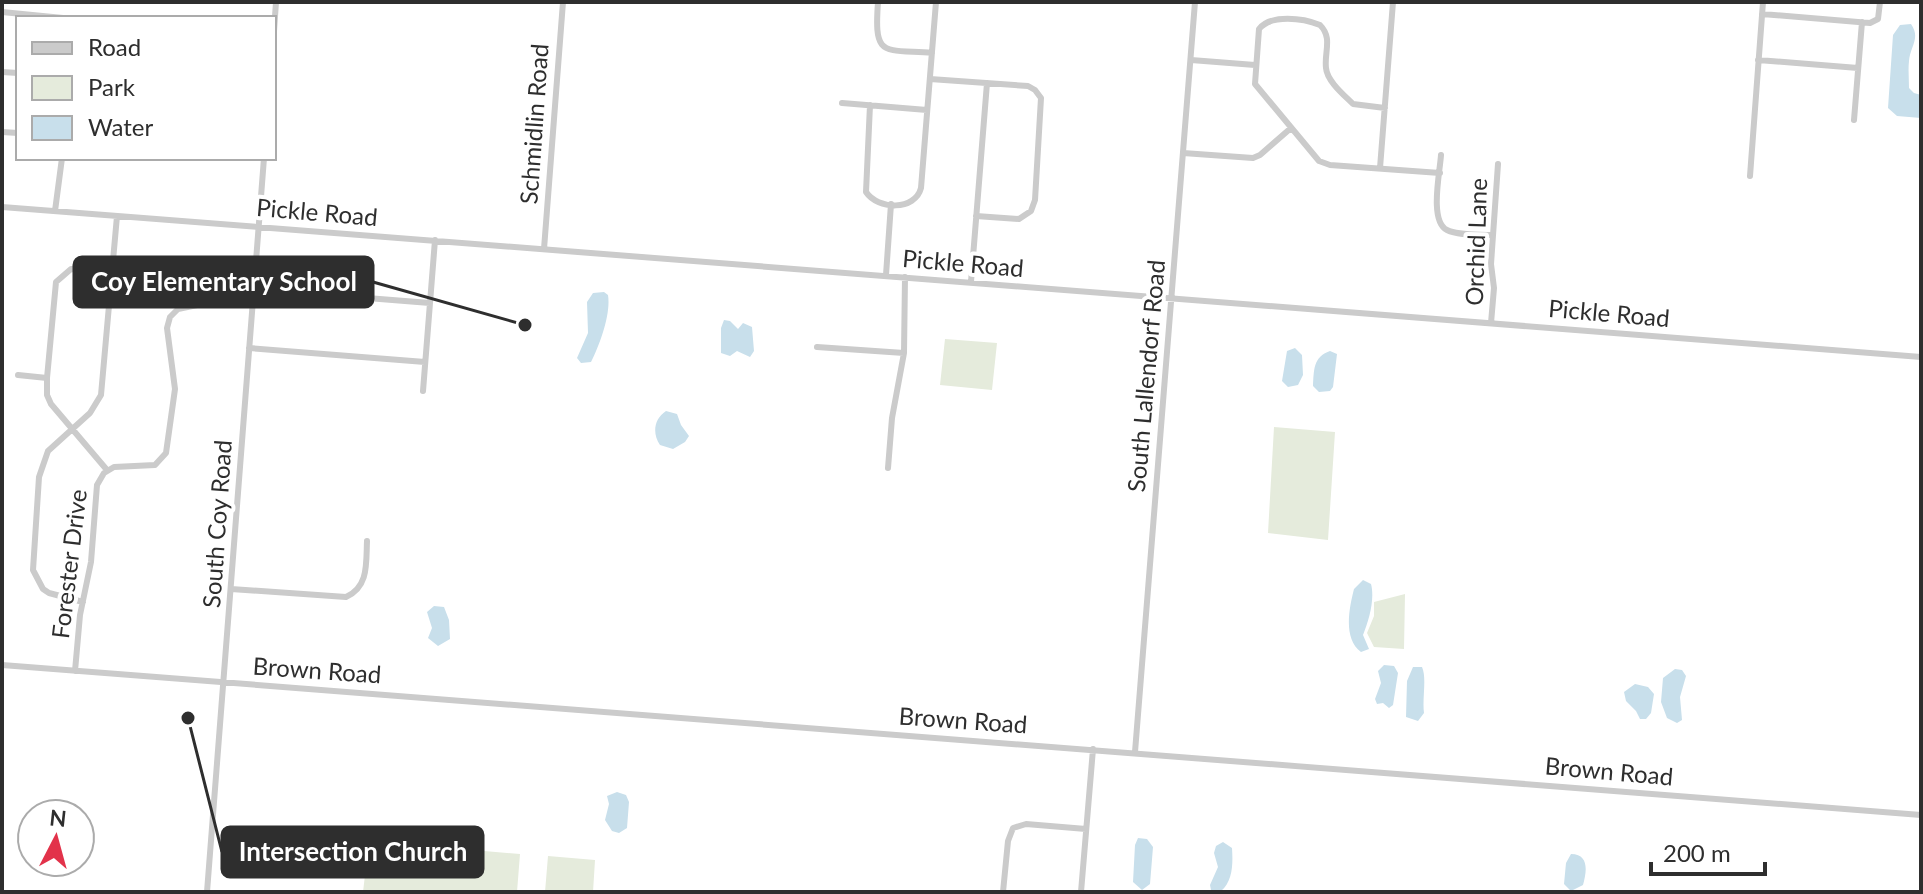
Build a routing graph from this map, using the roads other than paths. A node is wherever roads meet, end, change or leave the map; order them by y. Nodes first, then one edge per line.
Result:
1 (563, 2) edge
2 (878, 2) edge
3 (936, 2) edge
4 (1195, 2) edge
5 (1393, 2) edge
6 (1763, 2) edge
7 (1880, 2) edge
8 (2, 12) edge
9 (1762, 14) junction
10 (43, 16) edge
11 (1862, 22) junction
12 (932, 53) junction
13 (1191, 60) junction
14 (1758, 60) junction
15 (1255, 65) junction
16 (1858, 68) junction
17 (930, 79) junction
18 (987, 83) junction
19 (842, 103) dead end
20 (870, 105) junction
21 (1385, 108) junction
22 (927, 110) junction
23 (1854, 120) dead end
24 (1291, 128) junction
25 (1183, 153) junction
26 (1441, 155) dead end
27 (62, 160) edge
28 (264, 160) edge
29 (1498, 164) dead end
30 (1380, 168) junction
31 (1440, 173) junction
32 (1750, 176) dead end
33 (891, 204) junction
34 (2, 207) edge
35 (55, 211) junction
36 (117, 216) junction
37 (976, 216) junction
38 (259, 227) junction
39 (1493, 235) junction
40 (435, 240) junction
41 (544, 249) junction
42 (113, 270) junction
43 (886, 275) junction
44 (905, 277) junction
45 (971, 282) junction
46 (254, 289) junction
47 (1172, 298) junction
48 (430, 303) junction
49 (1491, 323) junction
50 (817, 347) dead end
51 (249, 348) junction
52 (904, 353) junction
53 (1921, 357) edge
54 (425, 362) junction
55 (18, 375) dead end
56 (47, 378) junction
57 (423, 391) dead end
58 (72, 429) junction
59 (888, 468) dead end
60 (107, 470) junction
61 (367, 541) dead end
62 (231, 589) junction
63 (83, 602) junction
64 (2, 665) edge
65 (75, 671) junction
66 (223, 682) junction
67 (1093, 749) junction
68 (1135, 752) junction
69 (1921, 815) edge
70 (1086, 829) junction
71 (207, 892) edge
72 (1003, 892) edge
73 (1081, 892) edge

1 - 41 street, Schmidlin Road
2 - 12 street
3 - 12 street
4 - 13 street, South Lallendorf Road
5 - 21 street
6 - 9 street
7 - 11 street
8 - 10 street
9 - 11 street
9 - 14 street
11 - 16 street
12 - 17 street
13 - 15 street
13 - 25 street, South Lallendorf Road
14 - 16 street
14 - 32 street
15 - 21 street
15 - 24 street
16 - 23 street
17 - 18 street
17 - 22 street
18 - 37 street
18 - 37 street
19 - 20 street
20 - 22 street
20 - 33 street
21 - 30 street
22 - 33 street
24 - 25 street
24 - 30 street
25 - 47 street, South Lallendorf Road
26 - 31 street
27 - 35 street
28 - 38 street, South Coy Road
29 - 39 street, Orchid Lane
30 - 31 street
31 - 39 street
33 - 43 street
34 - 35 street, Pickle Road
35 - 36 street, Pickle Road
36 - 38 street, Pickle Road
36 - 42 street
37 - 45 street
38 - 40 street, Pickle Road
38 - 46 street, South Coy Road
39 - 49 street, Orchid Lane
40 - 41 street, Pickle Road
40 - 48 street
41 - 43 street, Pickle Road
42 - 56 street
42 - 58 street
43 - 44 street, Pickle Road
44 - 45 street, Pickle Road
44 - 52 street
45 - 47 street, Pickle Road
46 - 48 street
46 - 51 street, South Coy Road
46 - 60 street, Forester Drive
47 - 49 street, Pickle Road
47 - 68 street, South Lallendorf Road
48 - 54 street
49 - 53 street, Pickle Road
50 - 52 street
51 - 54 street
51 - 62 street, South Coy Road
52 - 59 street
54 - 57 street
55 - 56 street
56 - 58 street
58 - 60 street
58 - 63 street
60 - 63 street, Forester Drive
61 - 62 street
62 - 66 street, South Coy Road
63 - 65 street, Forester Drive
64 - 65 street, Brown Road
65 - 66 street, Brown Road
66 - 67 street, Brown Road
66 - 71 street, South Coy Road
67 - 68 street, Brown Road
67 - 70 street
68 - 69 street, Brown Road
70 - 72 street
70 - 73 street

